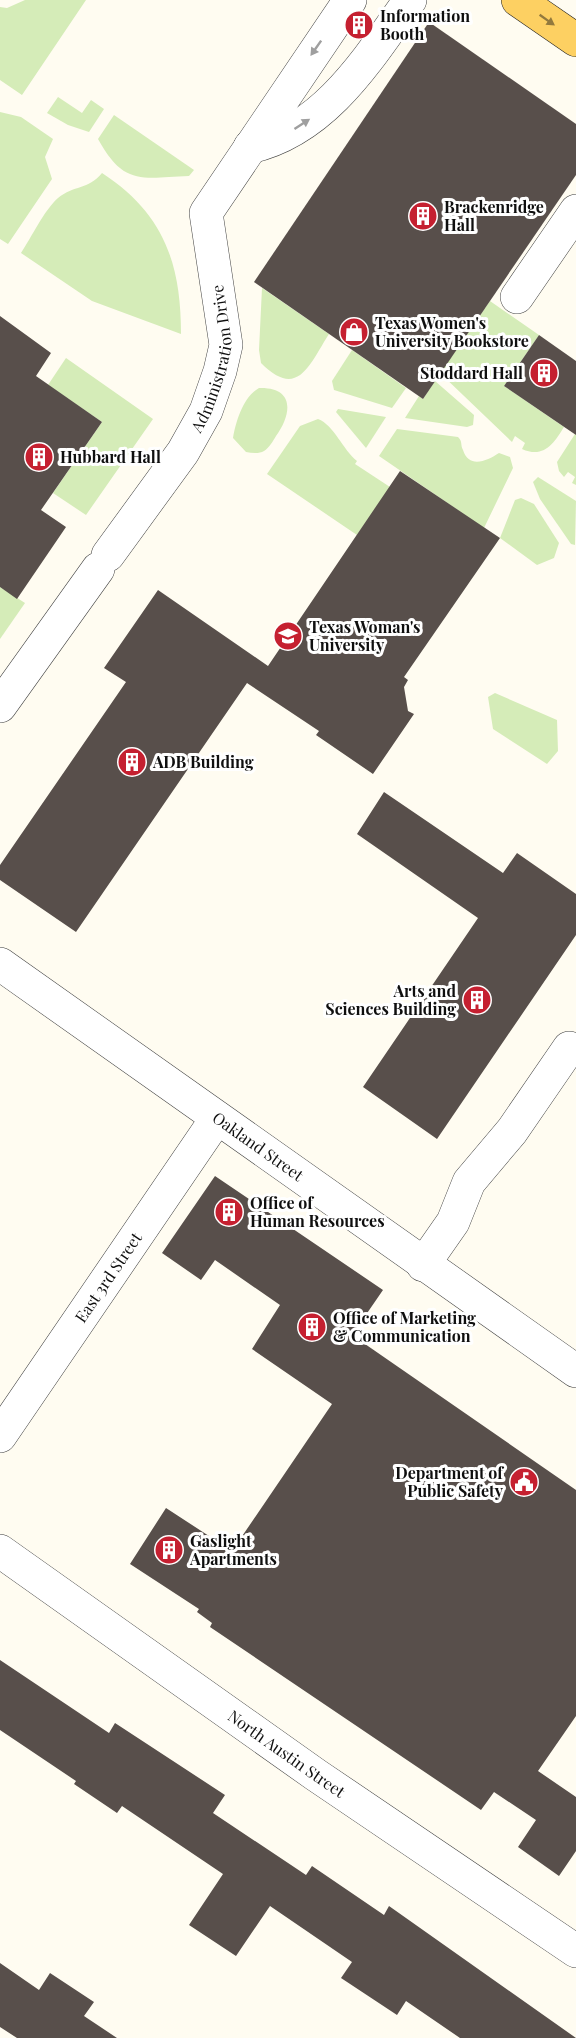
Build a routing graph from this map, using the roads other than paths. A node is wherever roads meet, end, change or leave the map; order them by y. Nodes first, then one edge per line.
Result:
1 (350, 0) edge
2 (410, 0) edge
3 (518, 0) edge
4 (576, 40) edge
5 (250, 147) junction
6 (576, 211) edge
7 (517, 297) dead end
8 (0, 706) edge
9 (0, 964) edge
10 (569, 1048) dead end
11 (217, 1118) junction
12 (423, 1265) junction
13 (576, 1371) edge
14 (0, 1436) edge
15 (0, 1551) edge
16 (576, 1952) edge

1 -> 5 street, Administration Drive
5 -> 2 street
3 -> 4 main road
5 - 8 street, Administration Drive
6 - 7 street
9 - 11 street, Oakland Street
10 - 12 street
11 - 12 street, Oakland Street
11 - 14 street, East 3rd Street
12 - 13 street, Oakland Street
15 - 16 street, North Austin Street

